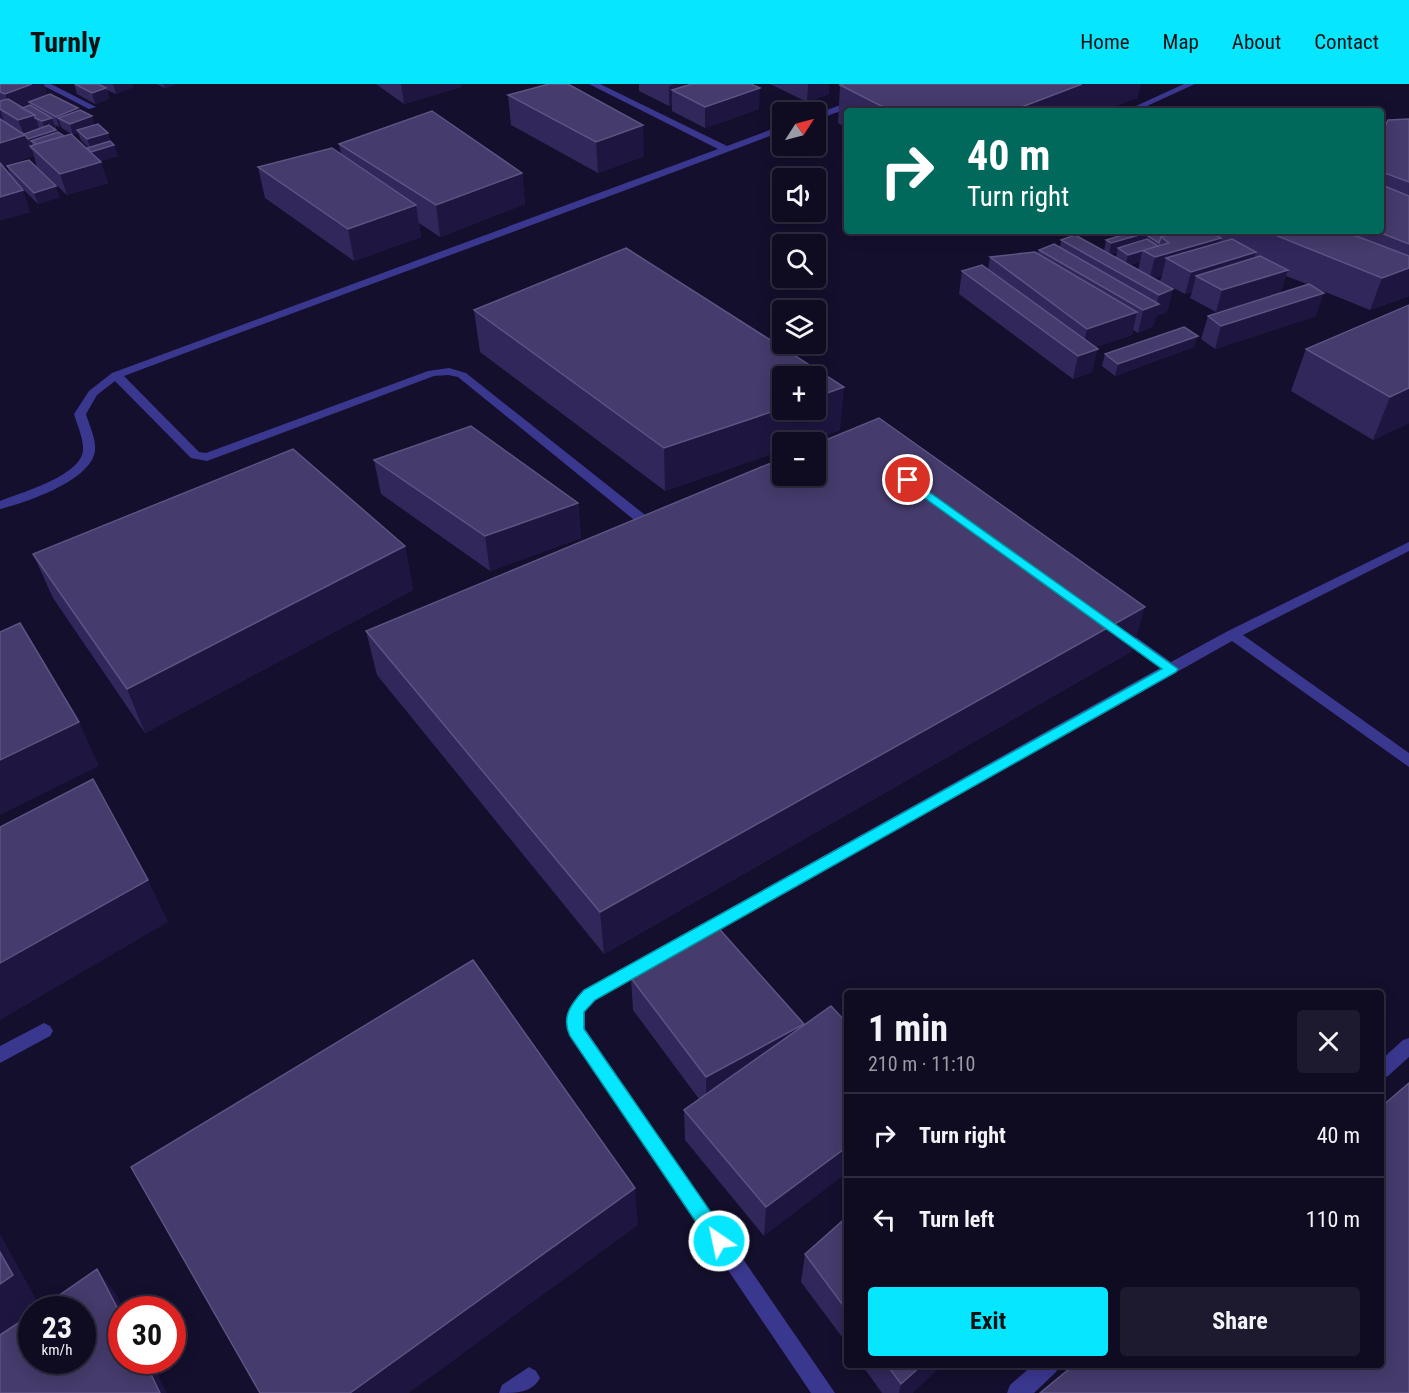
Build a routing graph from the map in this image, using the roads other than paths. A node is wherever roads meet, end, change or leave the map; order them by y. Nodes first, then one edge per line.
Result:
1 (45, 84) edge
2 (593, 84) edge
3 (1191, 84) edge
4 (867, 98) edge
5 (92, 107) dead end
6 (1135, 108) edge
7 (826, 113) edge
8 (772, 132) edge
9 (725, 149) junction
10 (116, 375) junction
11 (0, 505) edge
12 (666, 533) edge
13 (1409, 546) edge
14 (1103, 620) edge
15 (1233, 634) junction
16 (1172, 669) junction
17 (1409, 761) edge
18 (44, 1031) dead end
19 (1409, 1046) edge
20 (0, 1055) edge
21 (1384, 1068) edge
22 (1046, 1368) edge
23 (529, 1378) dead end
24 (510, 1393) edge
25 (824, 1393) edge
26 (1018, 1393) edge

1 - 5 street
2 - 9 street
3 - 6 street
4 - 7 street
8 - 9 street
9 - 10 street
10 - 11 street
10 - 12 street
13 - 15 street
14 - 16 street
15 - 16 street
15 - 17 street
16 - 25 street
18 - 20 street
19 - 21 street
22 - 26 street
23 - 24 street

